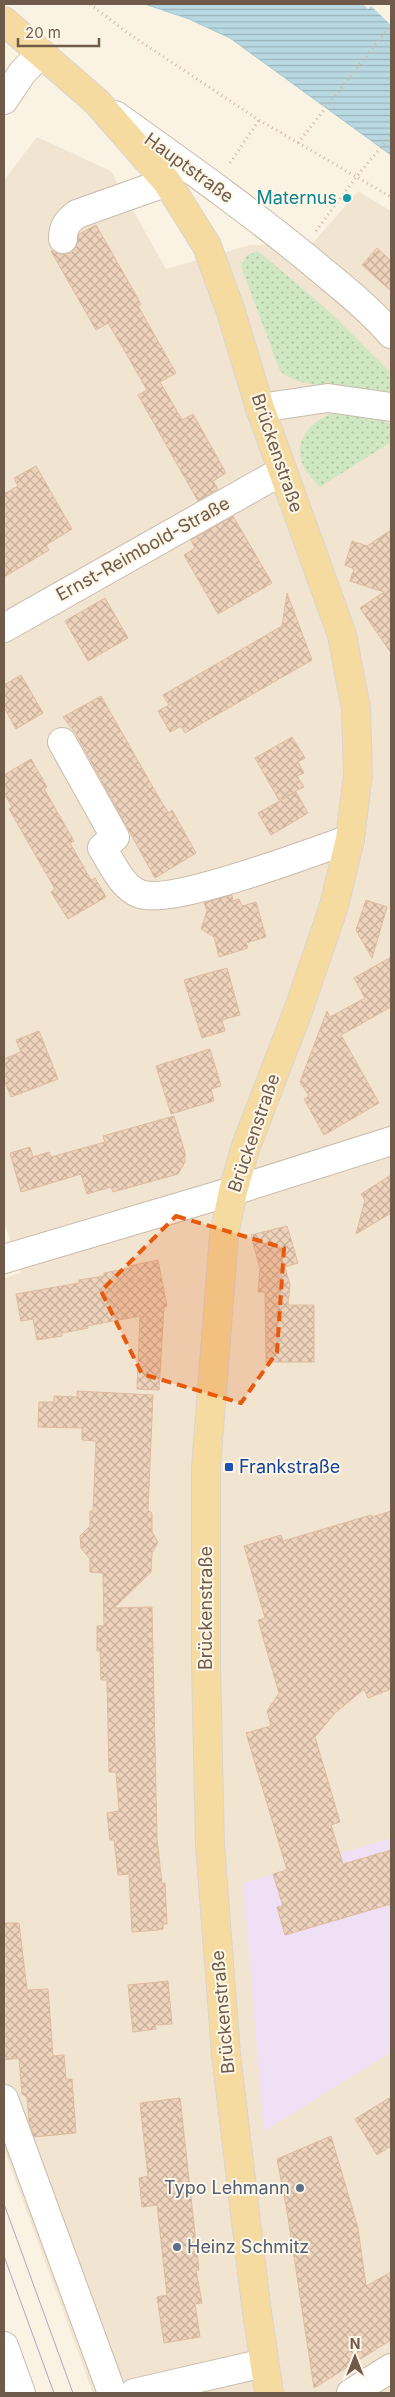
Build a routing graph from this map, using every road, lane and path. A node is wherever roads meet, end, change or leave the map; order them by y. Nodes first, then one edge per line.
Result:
1 (90, 4) edge
2 (4, 20) edge
3 (391, 25) edge
4 (41, 53) junction
5 (4, 100) edge
6 (97, 102) junction
7 (259, 120) junction
8 (391, 135) edge
9 (298, 142) junction
10 (229, 164) dead end
11 (356, 176) junction
12 (166, 182) junction
13 (391, 197) edge
14 (318, 228) dead end
15 (63, 239) dead end
16 (391, 334) edge
17 (391, 406) edge
18 (260, 408) junction
19 (282, 471) junction
20 (4, 628) edge
21 (62, 742) dead end
22 (350, 840) junction
23 (391, 1140) edge
24 (233, 1191) junction
25 (4, 1259) edge
26 (4, 2099) edge
27 (4, 2346) edge
28 (264, 2363) junction
29 (391, 2368) edge
30 (21, 2393) edge
31 (112, 2393) edge
32 (134, 2393) edge
33 (269, 2393) edge
34 (351, 2393) edge

1 - 7 path
2 - 4 main road, Brückenstraße
3 - 9 path
4 - 5 street
4 - 6 main road, Brückenstraße
6 - 12 main road, Brückenstraße
6 - 16 street, Hauptstraße
7 - 9 path
7 - 10 path
8 - 11 path
9 - 11 path
11 - 13 path
11 - 14 path
12 - 15 street
12 - 18 main road, Brückenstraße
17 - 18 street
18 - 19 main road, Brückenstraße
19 - 20 street, Ernst-Reimbold-Straße
19 - 22 main road, Brückenstraße
21 - 22 street
22 - 24 main road, Brückenstraße
23 - 24 street
24 - 25 street
24 - 28 main road, Brückenstraße
26 - 31 street
27 - 30 street
28 - 32 street
28 - 33 main road, Brückenstraße
29 - 34 street

